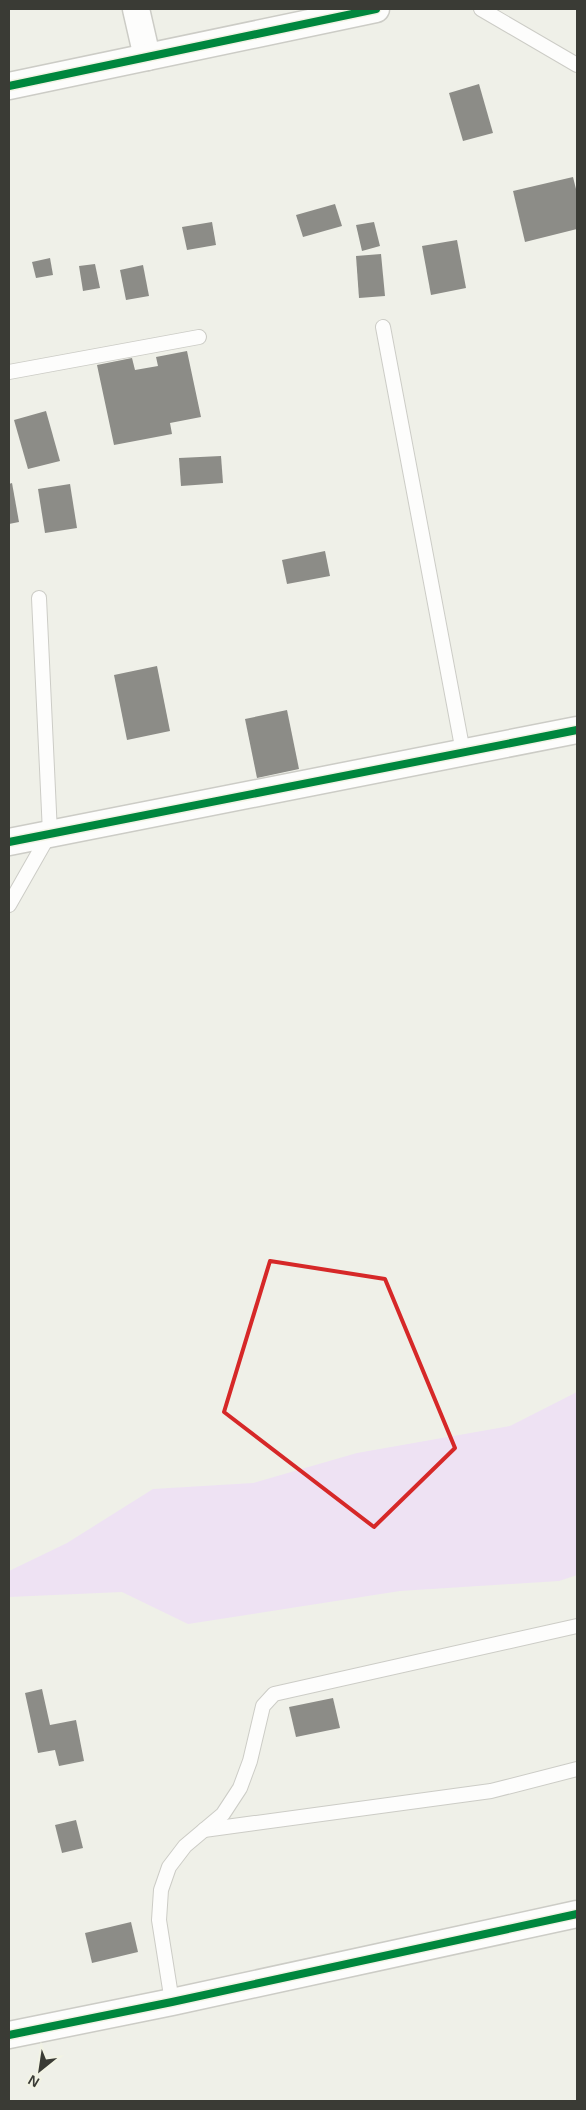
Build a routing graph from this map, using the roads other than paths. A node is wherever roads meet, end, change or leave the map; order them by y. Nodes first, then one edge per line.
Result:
1 (136, 9) edge
2 (376, 9) edge
3 (481, 9) edge
4 (147, 57) junction
5 (577, 65) edge
6 (9, 86) edge
7 (383, 327) dead end
8 (199, 337) dead end
9 (9, 372) edge
10 (38, 598) dead end
11 (577, 730) edge
12 (464, 752) junction
13 (50, 833) junction
14 (9, 842) edge
15 (9, 905) edge
16 (577, 1626) edge
17 (577, 1769) edge
18 (204, 1830) junction
19 (577, 1914) edge
20 (172, 2002) junction
21 (9, 2034) edge

1 - 4 street
2 - 4 street
3 - 5 lane
4 - 6 street
7 - 12 lane
8 - 9 lane
10 - 13 lane
11 - 12 street
12 - 13 street
13 - 14 street
13 - 15 lane
16 - 18 lane
17 - 18 lane
18 - 20 lane
19 - 20 street
20 - 21 street

